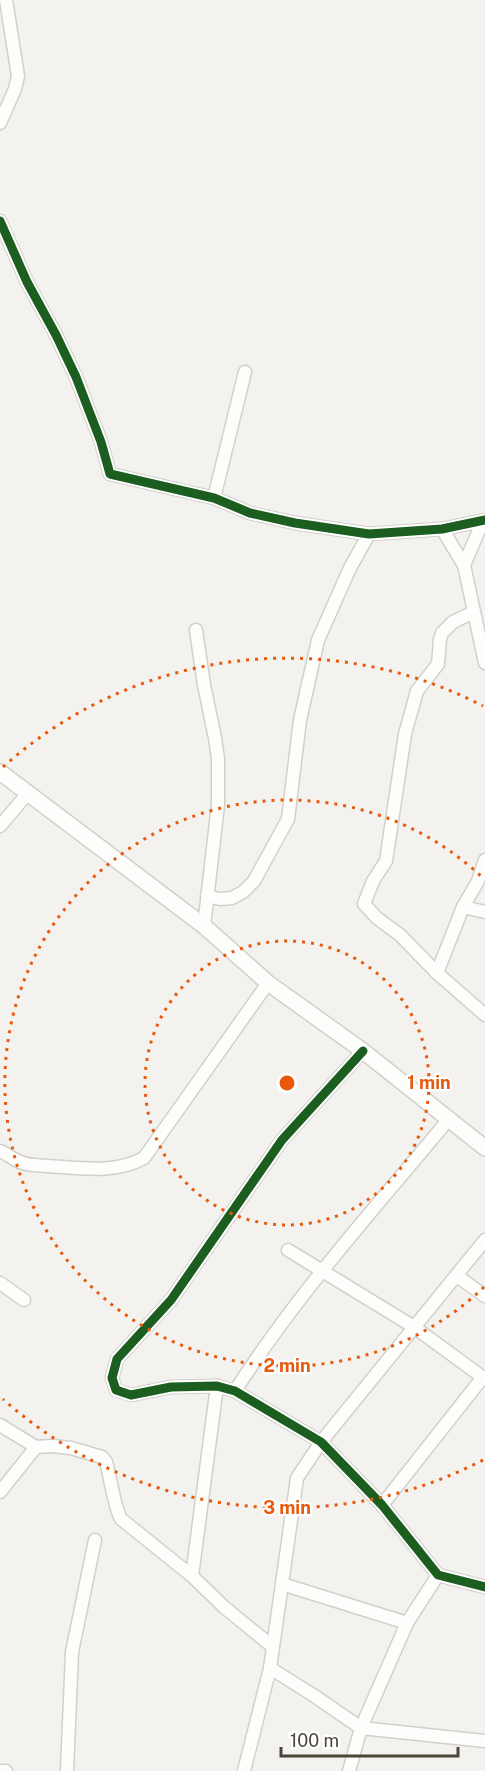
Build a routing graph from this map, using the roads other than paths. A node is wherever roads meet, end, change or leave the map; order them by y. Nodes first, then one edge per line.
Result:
1 (6, 0) edge
2 (0, 123) edge
3 (0, 220) edge
4 (245, 372) dead end
5 (214, 498) junction
6 (484, 521) edge
7 (442, 529) junction
8 (369, 534) junction
9 (464, 565) junction
10 (474, 612) junction
11 (196, 630) dead end
12 (485, 663) edge
13 (0, 772) edge
14 (28, 793) junction
15 (0, 826) edge
16 (485, 860) edge
17 (207, 896) junction
18 (463, 907) junction
19 (485, 912) edge
20 (204, 926) junction
21 (437, 973) junction
22 (268, 983) junction
23 (485, 1015) edge
24 (363, 1051) junction
25 (449, 1119) junction
26 (485, 1148) edge
27 (0, 1151) edge
28 (485, 1240) edge
29 (288, 1250) dead end
30 (322, 1271) junction
31 (457, 1276) junction
32 (0, 1283) edge
33 (485, 1296) edge
34 (24, 1300) dead end
35 (414, 1327) junction
36 (484, 1378) edge
37 (217, 1386) junction
38 (235, 1391) junction
39 (0, 1425) edge
40 (321, 1442) junction
41 (36, 1447) junction
42 (0, 1492) edge
43 (382, 1505) junction
44 (95, 1540) dead end
45 (438, 1575) junction
46 (192, 1576) junction
47 (282, 1584) junction
48 (485, 1587) edge
49 (407, 1623) junction
50 (273, 1647) junction
51 (270, 1668) junction
52 (360, 1728) junction
53 (485, 1741) edge
54 (0, 1771) edge
55 (6, 1771) edge
56 (67, 1771) edge
57 (244, 1771) edge
58 (349, 1771) edge

1 - 2 street
3 - 5 street
4 - 5 street
5 - 8 street
6 - 7 street
6 - 9 street
7 - 8 street
7 - 9 street
8 - 17 street
9 - 10 street
10 - 12 street
10 - 21 street
11 - 17 street
13 - 14 street
14 - 15 street
14 - 20 street
16 - 18 street
17 - 20 street
18 - 19 street
18 - 21 street
20 - 22 street
21 - 23 street
22 - 24 street
22 - 27 street
24 - 25 street
24 - 37 street
25 - 26 street
25 - 30 street
28 - 31 street
29 - 30 street
30 - 35 street
30 - 38 street
31 - 33 street
31 - 35 street
32 - 34 street
35 - 36 street
35 - 40 street
36 - 43 street
37 - 38 street
37 - 46 street
38 - 40 street
39 - 41 street
40 - 43 street
40 - 47 street
41 - 42 street
41 - 46 street
43 - 45 street
44 - 56 street
45 - 48 street
45 - 49 street
46 - 50 street
47 - 49 street
47 - 50 street
49 - 52 street
50 - 51 street
51 - 52 street
51 - 57 street
52 - 53 street
52 - 58 street
54 - 55 street

